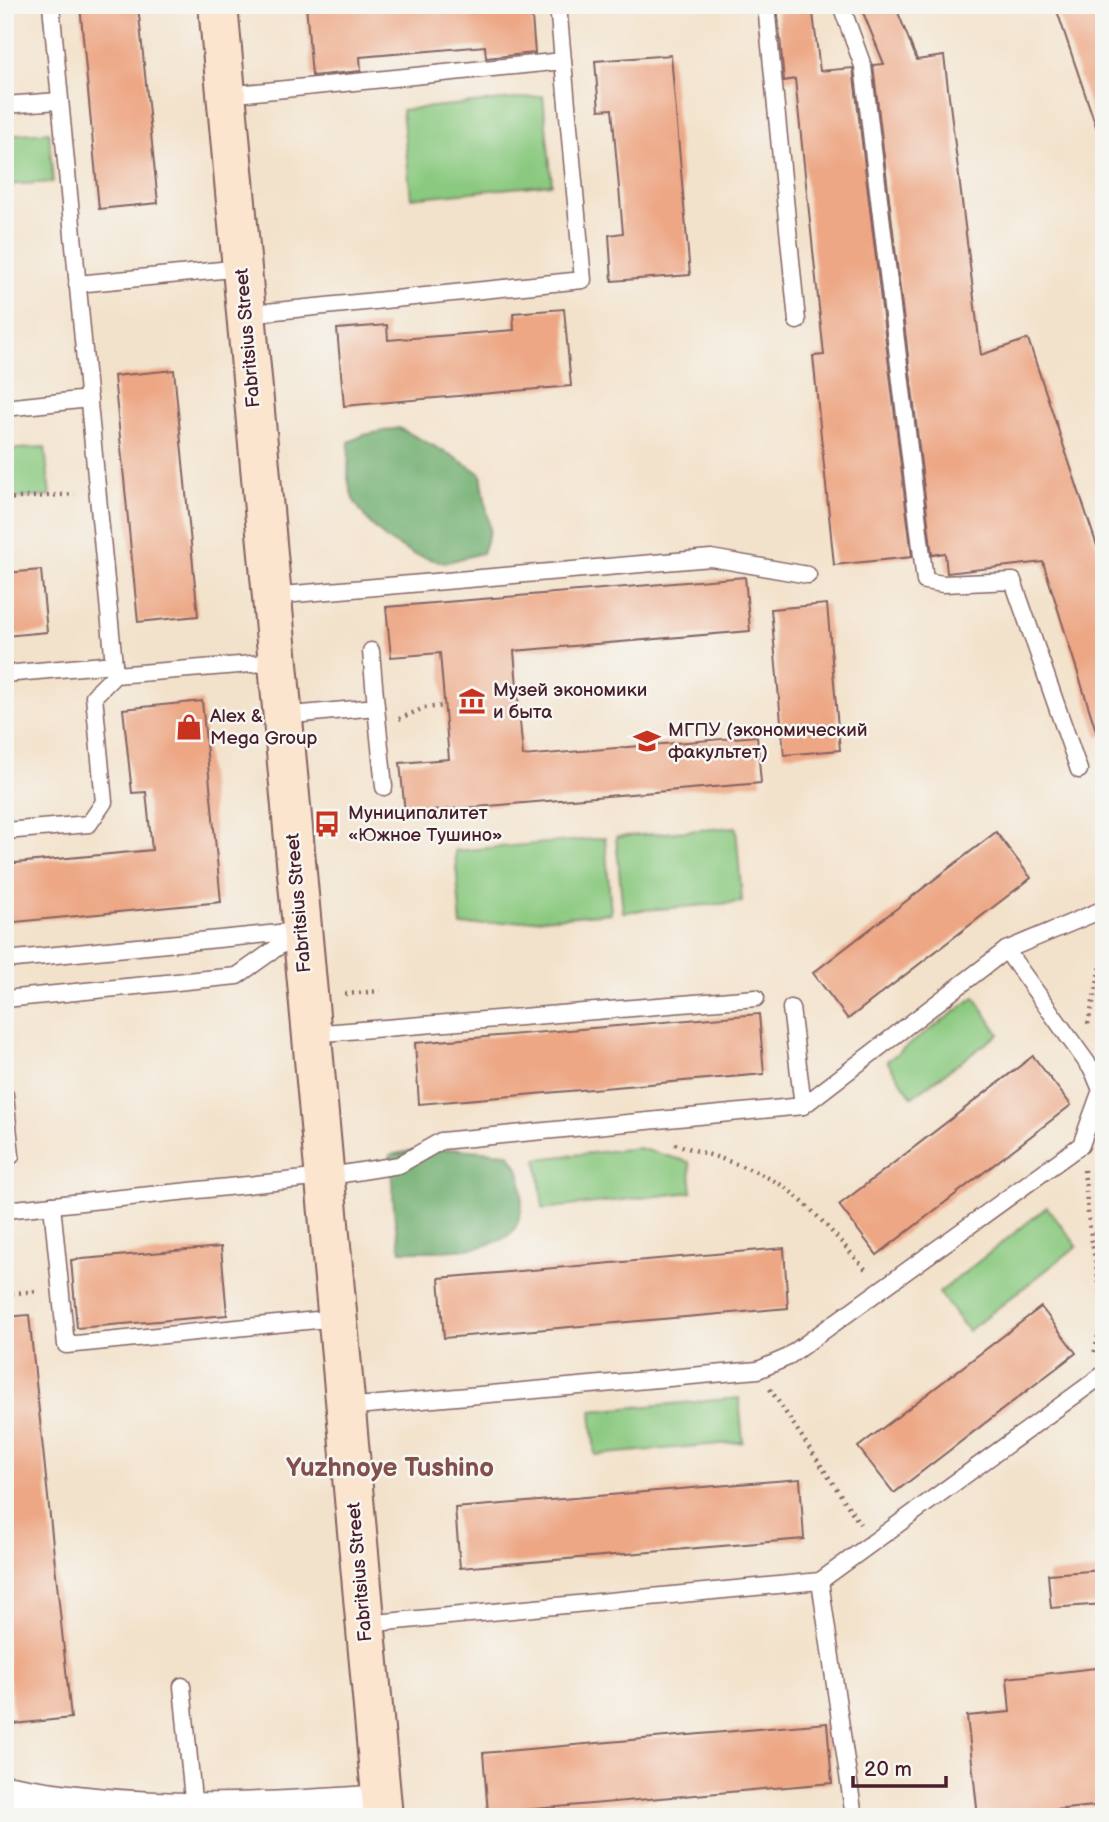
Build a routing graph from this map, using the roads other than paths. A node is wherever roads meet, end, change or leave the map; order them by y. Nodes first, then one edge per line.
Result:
1 (51, 5) edge
2 (218, 5) edge
3 (558, 5) edge
4 (766, 5) edge
5 (841, 5) edge
6 (563, 61) junction
7 (226, 95) junction
8 (59, 101) junction
9 (5, 105) edge
10 (242, 268) junction
11 (77, 284) junction
12 (246, 314) junction
13 (797, 321) dead end
14 (89, 399) junction
15 (5, 408) edge
16 (808, 575) dead end
17 (271, 596) junction
18 (371, 651) dead end
19 (277, 662) junction
20 (114, 669) junction
21 (5, 674) edge
22 (376, 707) junction
23 (282, 716) junction
24 (1079, 770) dead end
25 (384, 787) dead end
26 (5, 831) edge
27 (1103, 910) edge
28 (301, 931) junction
29 (1006, 950) junction
30 (5, 960) edge
31 (756, 998) dead end
32 (5, 999) edge
33 (792, 1008) dead end
34 (311, 1034) junction
35 (5, 1095) edge
36 (803, 1106) junction
37 (11, 1156) dead end
38 (324, 1177) junction
39 (52, 1205) junction
40 (5, 1210) edge
41 (337, 1318) junction
42 (1104, 1374) edge
43 (345, 1407) junction
44 (820, 1581) junction
45 (365, 1624) junction
46 (182, 1686) dead end
47 (5, 1790) edge
48 (382, 1809) edge
49 (194, 1810) junction
50 (854, 1817) edge

1 - 8 lane
2 - 7 main road, Fabritsius Street
3 - 6 lane
4 - 13 lane
5 - 24 lane
6 - 7 lane
6 - 12 lane
7 - 10 main road, Fabritsius Street
8 - 9 lane
8 - 11 lane
10 - 11 lane
10 - 12 main road, Fabritsius Street
11 - 14 lane
12 - 17 main road, Fabritsius Street
14 - 15 lane
14 - 20 lane
16 - 17 lane
17 - 19 main road, Fabritsius Street
18 - 22 lane
19 - 20 lane
19 - 23 main road, Fabritsius Street
20 - 21 lane
20 - 26 lane
22 - 23 lane
22 - 25 lane
23 - 28 main road, Fabritsius Street
27 - 29 lane
28 - 30 lane
28 - 32 lane
28 - 34 main road, Fabritsius Street
29 - 36 lane
29 - 43 lane
31 - 34 lane
33 - 36 lane
34 - 38 main road, Fabritsius Street
35 - 37 lane
36 - 38 lane
38 - 39 lane
38 - 41 main road, Fabritsius Street
39 - 40 lane
39 - 41 lane
41 - 43 main road, Fabritsius Street
42 - 44 lane
43 - 45 main road, Fabritsius Street
44 - 45 lane
44 - 50 lane
45 - 48 main road, Fabritsius Street
46 - 49 lane
47 - 49 street
48 - 49 street

